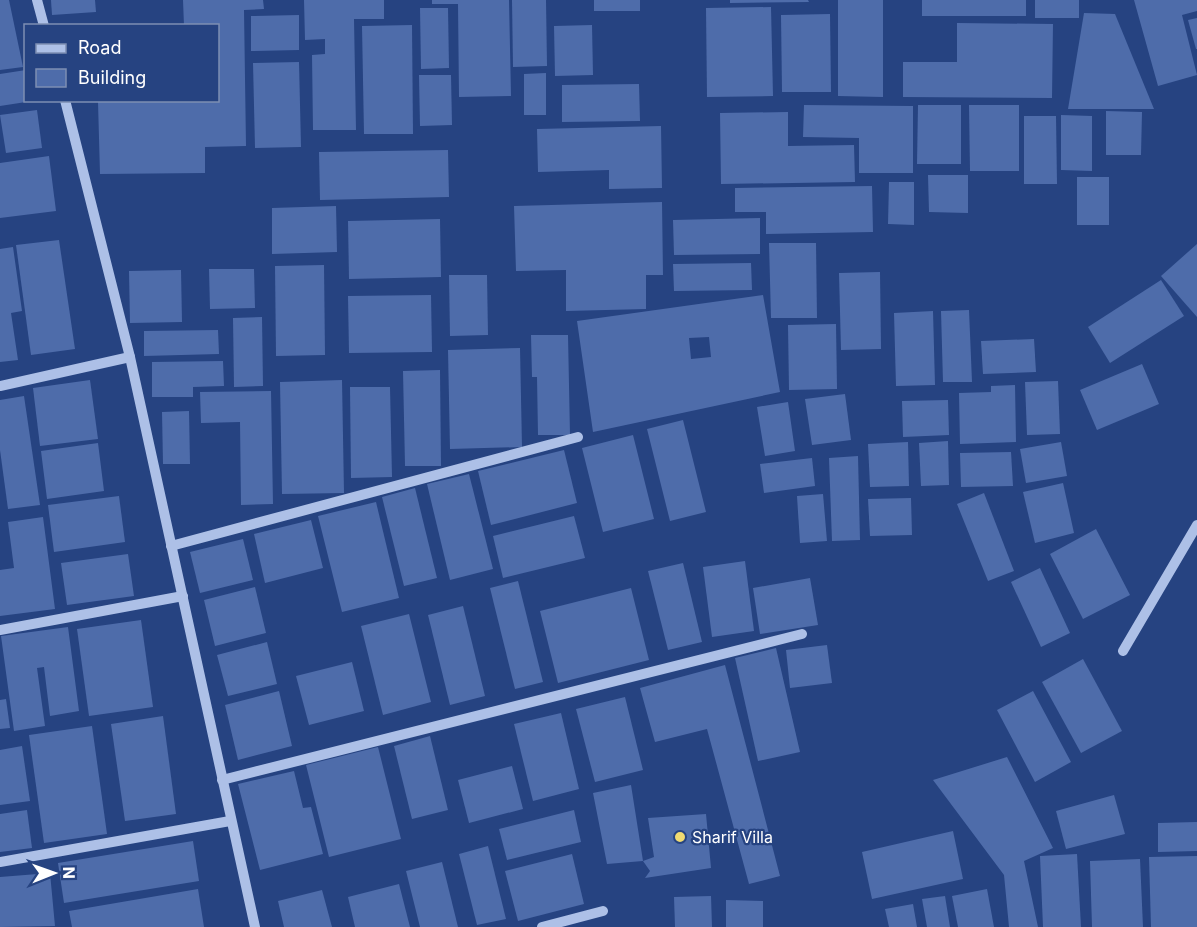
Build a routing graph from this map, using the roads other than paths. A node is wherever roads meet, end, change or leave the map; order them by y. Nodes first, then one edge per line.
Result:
1 (37, 0) edge
2 (43, 24) edge
3 (66, 102) edge
4 (130, 357) junction
5 (0, 386) edge
6 (578, 437) dead end
7 (1197, 525) edge
8 (171, 546) junction
9 (183, 596) junction
10 (0, 630) edge
11 (802, 634) dead end
12 (1123, 651) dead end
13 (222, 780) junction
14 (231, 821) junction
15 (0, 862) edge
16 (603, 911) dead end
17 (255, 927) edge
18 (542, 927) edge

1 - 2 street
3 - 4 street
4 - 5 street
4 - 8 street
6 - 8 street
7 - 12 street
8 - 9 street
9 - 10 street
9 - 13 street
11 - 13 street
13 - 14 street
14 - 15 street
14 - 17 street
16 - 18 street

